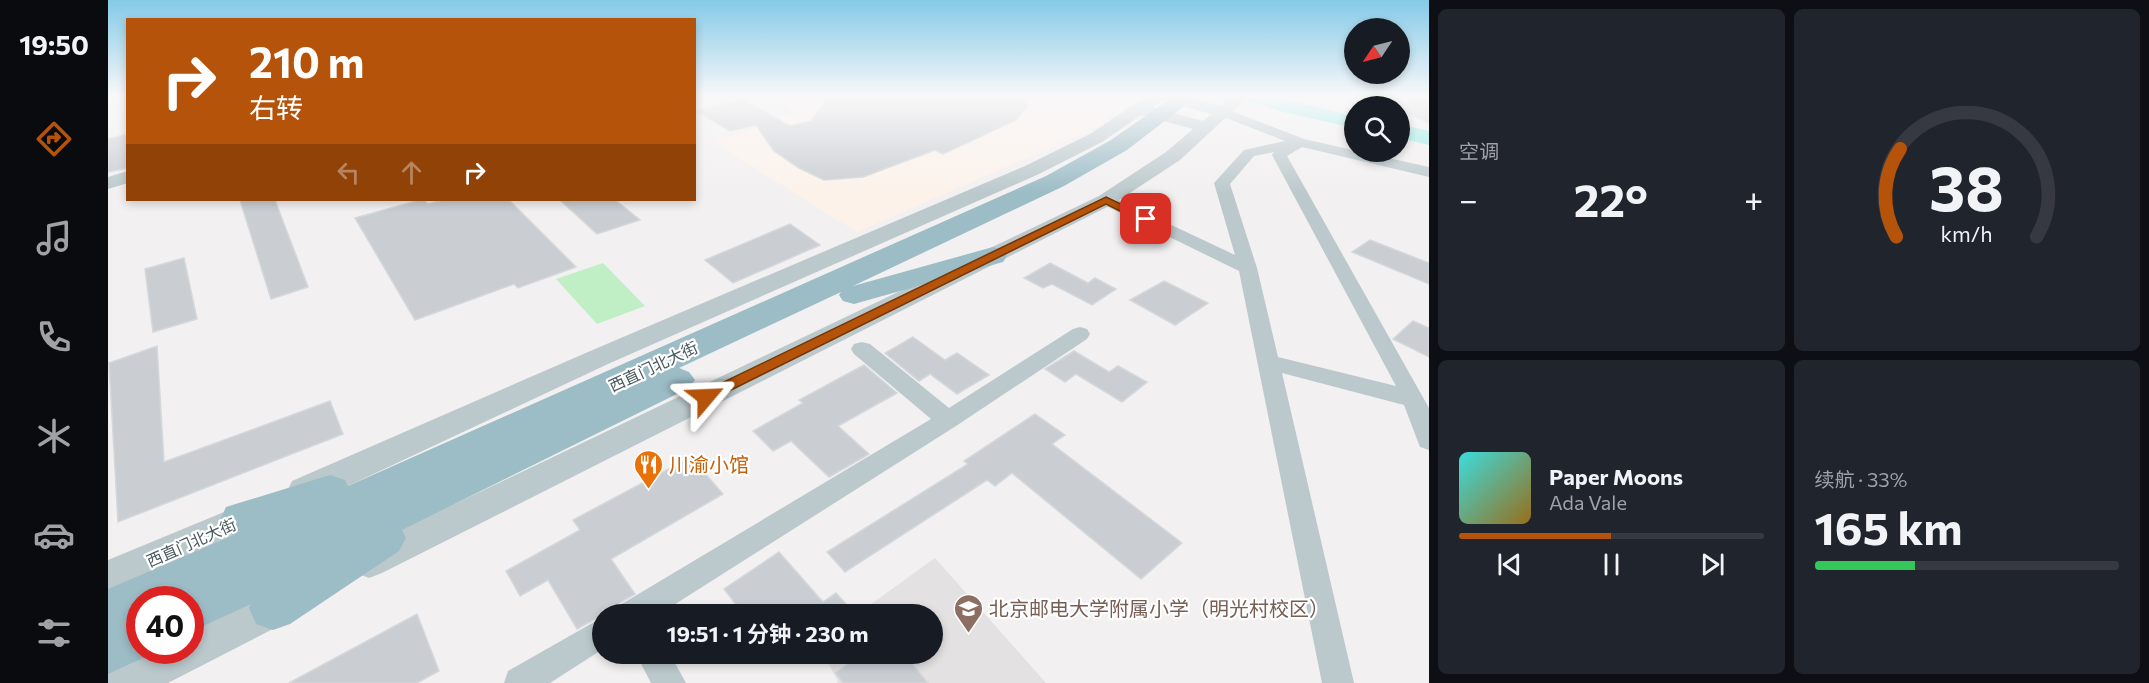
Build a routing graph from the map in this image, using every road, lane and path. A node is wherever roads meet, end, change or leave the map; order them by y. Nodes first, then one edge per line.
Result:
1 (1118, 129) edge
2 (1146, 129) edge
3 (1204, 129) edge
4 (1277, 129) edge
5 (1300, 142) junction
6 (1429, 172) edge
7 (126, 178) edge
8 (108, 183) edge
9 (1106, 200) junction
10 (928, 215) junction
11 (993, 256) junction
12 (1248, 268) junction
13 (840, 291) junction
14 (1080, 333) dead end
15 (862, 349) dead end
16 (1269, 362) junction
17 (1414, 399) junction
18 (948, 420) junction
19 (1429, 441) edge
20 (488, 456) junction
21 (272, 538) junction
22 (108, 578) edge
23 (204, 598) edge
24 (649, 604) edge
25 (273, 608) junction
26 (108, 612) edge
27 (592, 639) edge
28 (126, 642) edge
29 (204, 644) edge
30 (108, 650) edge
31 (163, 664) edge
32 (658, 664) edge
33 (123, 683) edge
34 (520, 683) edge
35 (670, 683) edge
36 (1338, 683) edge

1 - 10 street, 西直门北大街
2 - 13 highway, 西直门北大街
3 - 9 street
4 - 5 street
5 - 6 street
5 - 12 street
5 - 17 street
7 - 8 street
9 - 11 street
9 - 12 street
10 - 13 highway
10 - 21 street, 西直门北大街
11 - 13 highway
11 - 25 street
12 - 16 street
13 - 20 highway, 西直门北大街
14 - 18 street
15 - 18 street
16 - 17 street
16 - 36 street
17 - 19 street
18 - 24 street
20 - 21 highway, 西直门北大街
20 - 21 highway
20 - 25 highway
21 - 22 street, 西直门北大街
21 - 23 highway, 西直门北大街
21 - 26 highway, 西直门北大街
25 - 29 street
27 - 34 street
28 - 30 highway
31 - 33 street
32 - 35 street

